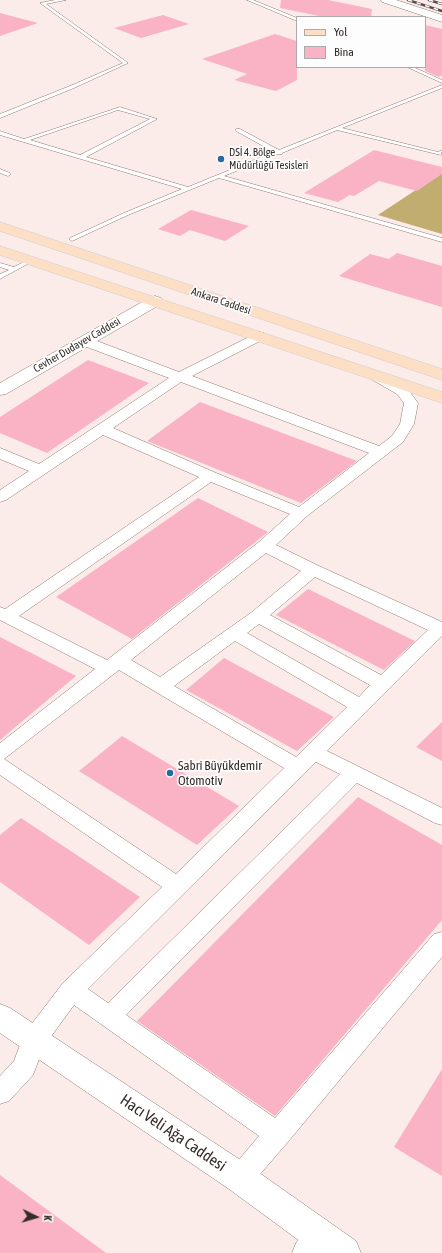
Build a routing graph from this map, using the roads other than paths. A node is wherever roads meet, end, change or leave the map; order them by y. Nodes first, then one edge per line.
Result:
1 (64, 0) edge
2 (249, 0) edge
3 (386, 0) edge
4 (442, 19) edge
5 (296, 20) edge
6 (411, 68) edge
7 (442, 82) edge
8 (442, 86) edge
9 (0, 116) edge
10 (338, 129) junction
11 (238, 130) dead end
12 (0, 133) edge
13 (25, 140) junction
14 (442, 152) edge
15 (280, 153) junction
16 (81, 157) junction
17 (0, 171) edge
18 (8, 174) dead end
19 (220, 177) junction
20 (188, 189) junction
21 (0, 215) edge
22 (0, 226) edge
23 (72, 239) junction
24 (0, 240) edge
25 (442, 240) edge
26 (0, 250) edge
27 (30, 261) junction
28 (0, 264) edge
29 (14, 269) junction
30 (0, 277) edge
31 (155, 301) junction
32 (360, 332) dead end
33 (259, 336) junction
34 (84, 341) junction
35 (370, 373) junction
36 (442, 375) edge
37 (178, 378) junction
38 (442, 387) edge
39 (0, 390) edge
40 (442, 398) edge
41 (102, 429) junction
42 (380, 452) junction
43 (0, 453) edge
44 (40, 470) junction
45 (210, 476) junction
46 (0, 497) edge
47 (301, 513) junction
48 (265, 546) junction
49 (313, 570) junction
50 (4, 614) edge
51 (258, 616) junction
52 (441, 629) edge
53 (234, 633) junction
54 (113, 665) junction
55 (383, 684) junction
56 (161, 686) junction
57 (360, 706) junction
58 (313, 752) junction
59 (0, 753) edge
60 (0, 765) edge
61 (298, 767) junction
62 (354, 773) junction
63 (442, 817) edge
64 (177, 886) junction
65 (442, 941) edge
66 (71, 990) junction
67 (0, 1017) edge
68 (109, 1017) junction
69 (33, 1041) junction
70 (0, 1093) edge
71 (278, 1135) junction
72 (240, 1178) junction
73 (313, 1244) edge
74 (344, 1253) edge

1 - 9 lane
2 - 5 lane
3 - 4 street
6 - 7 lane
8 - 10 lane
10 - 14 lane
10 - 15 lane
11 - 15 lane
12 - 13 lane
13 - 16 lane
13 - 16 lane
15 - 19 lane
16 - 20 lane
17 - 18 lane
19 - 20 lane
19 - 25 lane
20 - 23 lane
21 - 23 main road
22 - 36 main road, Ankara Caddesi
23 - 32 main road
24 - 38 main road, Ankara Caddesi
26 - 27 main road
27 - 29 lane
27 - 31 main road
28 - 29 lane
29 - 30 lane
31 - 33 main road
31 - 34 street, Cevher Dudayev Caddesi
33 - 35 main road
33 - 37 street
34 - 37 street
34 - 39 street, Cevher Dudayev Caddesi
35 - 40 main road
35 - 42 street
37 - 41 street
37 - 42 street
41 - 44 street
41 - 45 street
42 - 47 street
43 - 44 street
44 - 46 street
45 - 47 street
45 - 50 street
47 - 48 street
48 - 49 street
48 - 54 street
49 - 51 street
49 - 52 street
50 - 54 street
51 - 53 street
51 - 55 street
52 - 55 street
53 - 56 street
53 - 57 street
54 - 56 street
54 - 59 street
55 - 57 street
56 - 61 street
57 - 58 street
58 - 61 street
58 - 62 street
60 - 64 street
61 - 64 street
62 - 63 street
62 - 68 street
64 - 66 street
65 - 71 street
66 - 68 street
66 - 69 street
67 - 69 street, Hacı Veli Ağa Caddesi
68 - 71 street
69 - 70 street
69 - 72 street, Hacı Veli Ağa Caddesi
71 - 72 street
72 - 73 street, Hacı Veli Ağa Caddesi
73 - 74 street, Hacı Veli Ağa Caddesi

